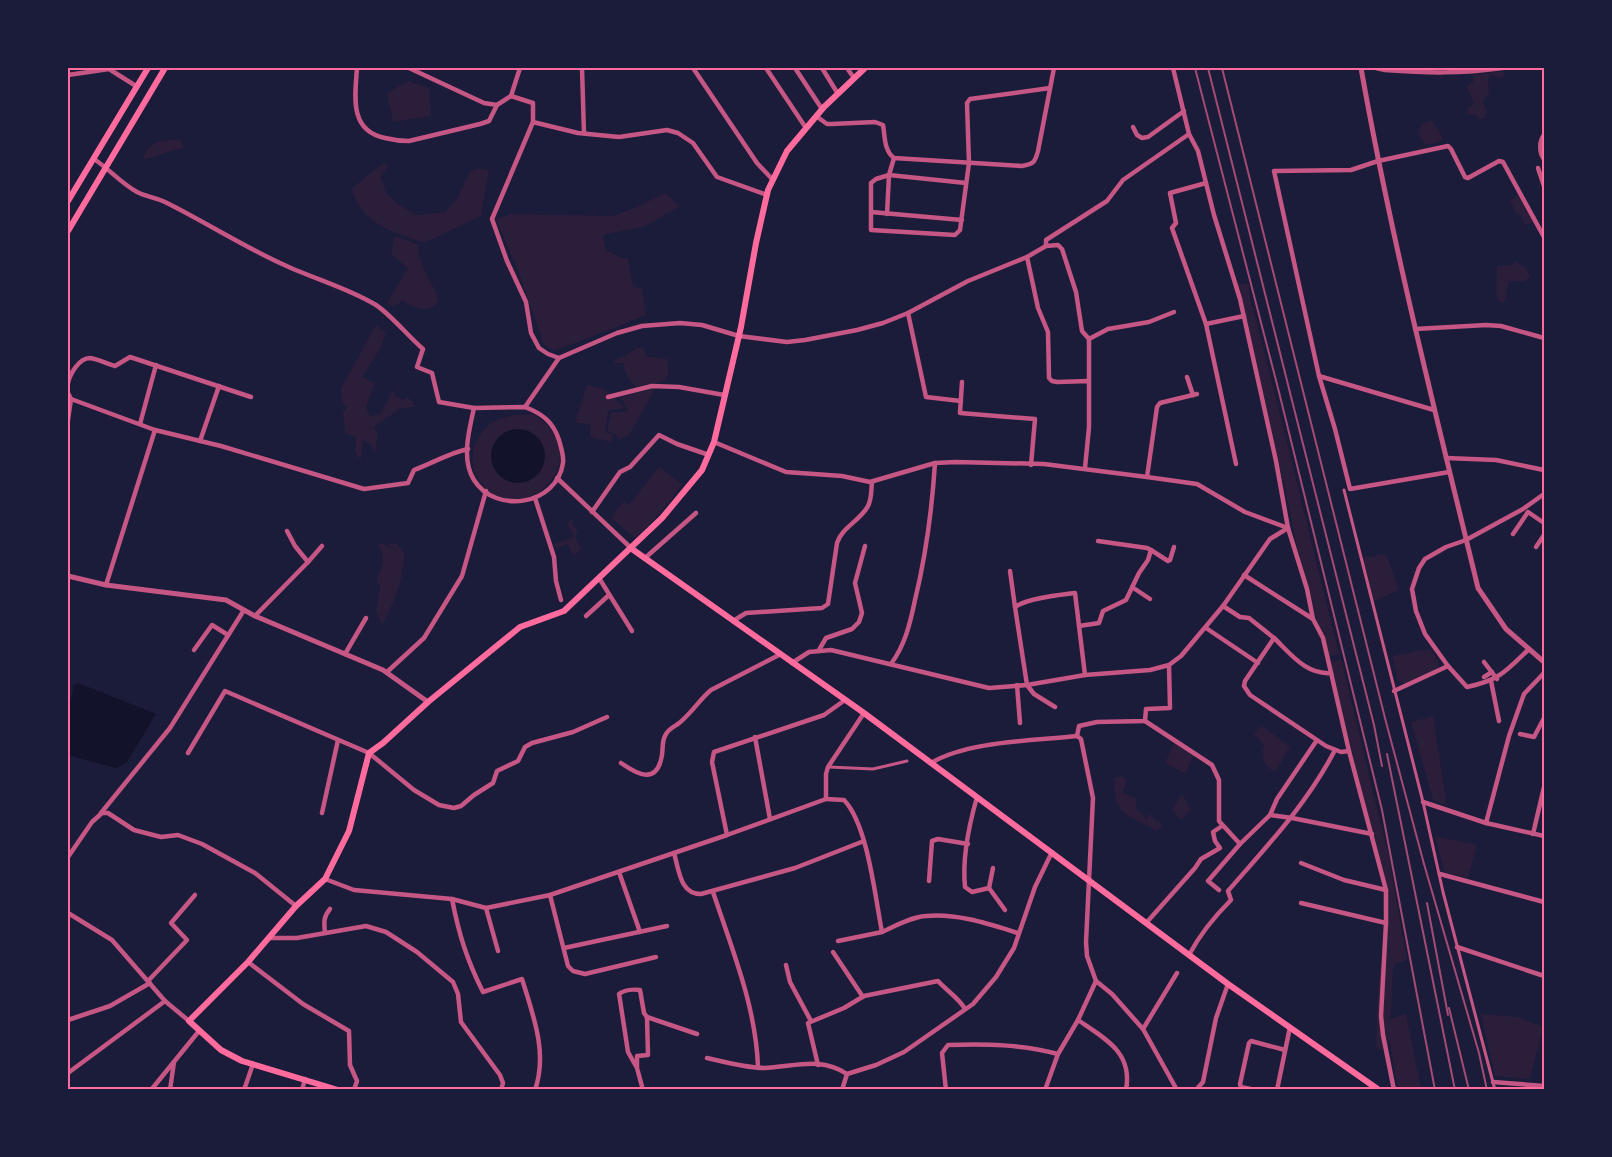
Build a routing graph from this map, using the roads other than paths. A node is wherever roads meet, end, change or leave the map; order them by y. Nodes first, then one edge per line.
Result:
1 (148, 68) edge
2 (165, 68) edge
3 (357, 68) edge
4 (409, 68) edge
5 (520, 68) edge
6 (582, 68) edge
7 (693, 68) edge
8 (766, 68) edge
9 (795, 68) edge
10 (822, 68) edge
11 (847, 68) edge
12 (866, 68) edge
13 (1054, 68) edge
14 (1173, 68) edge
15 (1361, 68) edge
16 (1376, 68) edge
17 (1502, 68) edge
18 (68, 75) edge
19 (854, 78) junction
20 (136, 86) junction
21 (1050, 88) junction
22 (838, 94) junction
23 (511, 96) junction
24 (497, 105) junction
25 (822, 109) junction
26 (1184, 111) junction
27 (816, 116) junction
28 (533, 122) junction
29 (1133, 127) dead end
30 (806, 128) junction
31 (584, 133) junction
32 (1189, 134) junction
33 (1545, 135) edge
34 (894, 158) junction
35 (94, 159) junction
36 (1545, 159) edge
37 (1378, 161) junction
38 (969, 163) junction
39 (107, 167) junction
40 (1538, 168) dead end
41 (889, 175) junction
42 (773, 180) junction
43 (966, 183) junction
44 (1206, 183) junction
45 (1545, 186) edge
46 (767, 195) junction
47 (68, 201) edge
48 (871, 212) junction
49 (887, 214) junction
50 (962, 220) junction
51 (68, 231) edge
52 (1545, 237) edge
53 (1046, 246) junction
54 (1027, 257) junction
55 (1174, 312) dead end
56 (908, 313) junction
57 (1244, 316) junction
58 (1206, 324) junction
59 (1415, 329) junction
60 (739, 336) junction
61 (1545, 338) edge
62 (1089, 339) junction
63 (559, 358) junction
64 (156, 365) junction
65 (1319, 376) junction
66 (1187, 377) dead end
67 (1089, 381) junction
68 (962, 382) dead end
69 (68, 383) edge
70 (219, 386) junction
71 (68, 393) edge
72 (724, 395) junction
73 (251, 397) dead end
74 (608, 397) dead end
75 (71, 399) junction
76 (961, 401) junction
77 (525, 407) junction
78 (474, 408) junction
79 (1434, 410) junction
80 (68, 420) edge
81 (140, 424) junction
82 (155, 430) junction
83 (200, 441) junction
84 (714, 442) junction
85 (468, 449) junction
86 (709, 455) junction
87 (1446, 458) junction
88 (936, 463) junction
89 (1031, 465) junction
90 (1236, 465) dead end
91 (1085, 468) junction
92 (1545, 470) edge
93 (1449, 471) junction
94 (1147, 477) junction
95 (557, 478) junction
96 (872, 482) junction
97 (1344, 490) dead end
98 (486, 491) junction
99 (1545, 494) edge
100 (536, 498) junction
101 (1527, 509) junction
102 (591, 512) junction
103 (696, 513) dead end
104 (1545, 523) edge
105 (1288, 528) junction
106 (287, 531) dead end
107 (1513, 534) dead end
108 (1545, 535) edge
109 (1466, 540) junction
110 (1098, 541) dead end
111 (322, 546) dead end
112 (865, 546) dead end
113 (1536, 547) dead end
114 (1174, 548) dead end
115 (632, 549) junction
116 (1151, 550) junction
117 (645, 558) junction
118 (308, 562) junction
119 (1010, 571) dead end
120 (1244, 575) junction
121 (68, 576) edge
122 (599, 578) junction
123 (106, 585) junction
124 (1132, 587) junction
125 (609, 595) junction
126 (1150, 599) dead end
127 (561, 600) dead end
128 (1223, 606) junction
129 (1015, 607) junction
130 (244, 610) junction
131 (255, 616) junction
132 (586, 616) dead end
133 (366, 618) dead end
134 (1313, 619) junction
135 (733, 621) junction
136 (1079, 626) junction
137 (1206, 628) junction
138 (632, 631) dead end
139 (228, 635) junction
140 (1274, 638) junction
141 (1530, 649) junction
142 (195, 650) dead end
143 (819, 650) junction
144 (345, 654) junction
145 (780, 655) junction
146 (1484, 662) dead end
147 (1545, 662) edge
148 (1258, 663) junction
149 (791, 664) junction
150 (891, 664) junction
151 (1169, 664) junction
152 (1448, 666) junction
153 (387, 672) junction
154 (1492, 672) junction
155 (1331, 673) junction
156 (1545, 673) edge
157 (1085, 675) junction
158 (1484, 677) dead end
159 (1497, 679) junction
160 (1491, 681) junction
161 (1028, 685) junction
162 (1017, 686) junction
163 (1394, 691) junction
164 (845, 700) junction
165 (428, 702) junction
166 (1055, 707) dead end
167 (864, 713) junction
168 (607, 717) dead end
169 (1545, 718) edge
170 (1145, 721) junction
171 (1499, 721) dead end
172 (1020, 723) dead end
173 (1520, 734) dead end
174 (1077, 736) junction
175 (755, 737) junction
176 (338, 740) junction
177 (1317, 740) junction
178 (1335, 750) junction
179 (1349, 751) junction
180 (188, 753) dead end
181 (369, 753) junction
182 (907, 761) dead end
183 (931, 762) junction
184 (621, 763) dead end
185 (828, 767) junction
186 (1545, 787) edge
187 (977, 797) junction
188 (826, 799) junction
189 (1424, 802) junction
190 (322, 813) dead end
191 (100, 815) junction
192 (1270, 815) junction
193 (1292, 818) junction
194 (770, 819) junction
195 (1485, 823) junction
196 (1222, 826) junction
197 (1372, 834) junction
198 (1533, 834) junction
199 (728, 835) junction
200 (1545, 836) edge
201 (864, 841) junction
202 (968, 844) junction
203 (1240, 844) junction
204 (1052, 852) junction
205 (674, 853) junction
206 (68, 857) edge
207 (1301, 863) dead end
208 (993, 868) dead end
209 (619, 872) junction
210 (1440, 874) junction
211 (325, 879) junction
212 (1089, 879) junction
213 (929, 881) dead end
214 (989, 888) junction
215 (1219, 890) dead end
216 (1386, 890) junction
217 (713, 892) junction
218 (195, 895) dead end
219 (550, 895) junction
220 (452, 899) junction
221 (1545, 902) edge
222 (1301, 903) dead end
223 (296, 906) junction
224 (486, 908) junction
225 (330, 909) dead end
226 (1005, 910) dead end
227 (68, 913) edge
228 (1146, 922) junction
229 (1386, 923) junction
230 (667, 927) dead end
231 (640, 932) junction
232 (882, 932) junction
233 (325, 933) junction
234 (1018, 933) junction
235 (269, 938) junction
236 (838, 941) dead end
237 (1457, 947) junction
238 (564, 948) junction
239 (498, 951) dead end
240 (833, 952) dead end
241 (1189, 955) junction
242 (656, 957) dead end
243 (248, 962) junction
244 (786, 965) dead end
245 (1177, 973) dead end
246 (1545, 976) edge
247 (1096, 981) junction
248 (149, 982) junction
249 (1228, 984) junction
250 (863, 997) junction
251 (165, 1001) junction
252 (965, 1009) junction
253 (646, 1017) junction
254 (68, 1020) edge
255 (1078, 1020) junction
256 (189, 1021) junction
257 (811, 1021) junction
258 (1290, 1027) junction
259 (1143, 1029) junction
260 (200, 1031) junction
261 (697, 1034) dead end
262 (1285, 1050) junction
263 (1058, 1054) junction
264 (707, 1058) dead end
265 (174, 1061) junction
266 (252, 1064) junction
267 (818, 1065) junction
268 (758, 1067) junction
269 (636, 1068) junction
270 (68, 1073) edge
271 (847, 1074) junction
272 (305, 1079) junction
273 (1493, 1082) junction
274 (1545, 1086) edge
275 (151, 1089) edge
276 (170, 1089) edge
277 (244, 1089) edge
278 (302, 1089) edge
279 (338, 1089) edge
280 (354, 1089) edge
281 (501, 1089) edge
282 (535, 1089) edge
283 (643, 1089) edge
284 (842, 1089) edge
285 (946, 1089) edge
286 (1045, 1089) edge
287 (1126, 1089) edge
288 (1177, 1089) edge
289 (1196, 1089) edge
290 (1255, 1089) edge
291 (1277, 1089) edge
292 (1379, 1089) edge
293 (1394, 1089) edge
294 (1495, 1089) edge

1 - 20 main road
2 - 39 main road
3 - 24 street
4 - 24 street
5 - 23 street
6 - 31 street
7 - 42 street
8 - 30 street
9 - 25 street
10 - 22 street
11 - 19 street
12 - 19 main road
13 - 21 street
14 - 26 street
15 - 37 street
16 - 17 street
18 - 20 street
19 - 22 main road
20 - 35 main road
21 - 38 street
21 - 38 street
22 - 25 main road
23 - 24 street
23 - 28 street
25 - 27 main road
26 - 29 street
26 - 32 street
27 - 30 main road
27 - 34 street
28 - 31 street
28 - 63 street
30 - 42 main road
31 - 46 street
32 - 44 street
32 - 53 street
33 - 36 street
34 - 38 street
34 - 41 street
35 - 39 street
35 - 47 main road
37 - 52 street
37 - 59 street
37 - 65 street
38 - 43 street
39 - 51 main road
39 - 78 street
40 - 45 street
41 - 43 street
41 - 48 street
41 - 49 street
42 - 46 main road
43 - 50 street
44 - 57 street
44 - 58 street
46 - 60 main road
48 - 49 street
48 - 50 street
49 - 50 street
53 - 54 street
53 - 62 street
54 - 56 street
54 - 67 street
55 - 62 street
56 - 60 street
56 - 76 street
57 - 58 street
57 - 105 street
58 - 90 street
59 - 61 street
59 - 79 street
60 - 63 street
60 - 72 main road
62 - 67 street
63 - 77 street
64 - 69 street
64 - 70 street
64 - 81 street
65 - 79 street
65 - 93 street
66 - 94 street
67 - 91 street
68 - 76 street
70 - 73 street
70 - 83 street
71 - 75 street
72 - 74 street
72 - 84 main road
75 - 80 street
75 - 81 street
76 - 89 street
77 - 78 street
77 - 95 street
78 - 85 street
79 - 87 street
81 - 82 street
82 - 83 street
82 - 123 street
83 - 85 street
84 - 86 main road
84 - 96 street
85 - 98 street
86 - 102 street
86 - 115 main road
87 - 92 street
87 - 93 street
88 - 89 street
88 - 96 street
88 - 150 street
89 - 91 street
91 - 94 street
93 - 109 street
94 - 105 street
95 - 100 street
95 - 102 street
96 - 135 street
97 - 163 street
98 - 100 street
98 - 153 street
99 - 101 street
100 - 127 street
101 - 104 street
101 - 107 street
101 - 109 street
102 - 115 street
103 - 117 street
105 - 120 street
105 - 134 street
106 - 118 street
108 - 113 street
109 - 141 street
109 - 152 street
110 - 116 street
111 - 118 street
112 - 143 street
114 - 116 street
115 - 117 main road
115 - 122 main road
116 - 124 street
117 - 135 main road
118 - 131 street
119 - 129 street
120 - 128 street
120 - 134 street
121 - 123 street
122 - 125 street
122 - 165 main road
123 - 130 street
124 - 126 street
124 - 136 street
125 - 132 street
125 - 138 street
128 - 137 street
128 - 140 street
129 - 136 street
129 - 161 street
130 - 131 street
130 - 139 street
131 - 144 street
133 - 144 street
134 - 155 street
135 - 145 main road
136 - 157 street
137 - 148 street
137 - 151 street
139 - 142 street
139 - 191 street
140 - 148 street
140 - 155 street
141 - 147 street
141 - 159 street
143 - 149 street
143 - 150 street
144 - 153 street
145 - 149 main road
145 - 184 street
146 - 154 street
148 - 177 street
149 - 164 main road
150 - 162 street
151 - 157 street
151 - 170 street
152 - 160 street
152 - 163 street
153 - 165 street
154 - 158 street
154 - 159 street
155 - 179 street
156 - 195 street
157 - 161 street
159 - 160 street
160 - 171 street
161 - 162 street
161 - 166 street
162 - 172 street
163 - 189 street
164 - 167 main road
164 - 175 street
165 - 181 main road
167 - 183 main road
167 - 185 street
168 - 181 street
169 - 173 street
170 - 174 street
170 - 196 street
174 - 183 street
174 - 212 street
175 - 194 street
175 - 199 street
176 - 180 street
176 - 181 street
176 - 190 street
177 - 178 street
177 - 192 street
178 - 179 street
178 - 193 street
179 - 197 street
181 - 211 main road
182 - 185 street
183 - 187 main road
185 - 188 street
186 - 198 street
187 - 202 street
187 - 204 main road
188 - 194 street
188 - 201 street
189 - 195 street
189 - 210 street
191 - 206 street
191 - 223 street
192 - 193 street
192 - 203 street
193 - 197 street
193 - 241 street
194 - 199 street
195 - 198 street
196 - 203 street
196 - 228 street
197 - 216 street
198 - 200 street
199 - 205 street
201 - 217 street
201 - 232 street
202 - 213 street
202 - 214 street
203 - 215 street
204 - 212 main road
204 - 234 street
205 - 209 street
205 - 217 street
207 - 216 street
208 - 214 street
209 - 219 street
209 - 231 street
210 - 221 street
210 - 237 street
211 - 220 street
211 - 223 main road
212 - 228 main road
212 - 247 street
214 - 226 street
216 - 229 street
217 - 268 street
218 - 248 street
219 - 224 street
219 - 238 street
220 - 224 street
220 - 282 street
222 - 229 street
223 - 235 main road
224 - 239 street
225 - 233 street
227 - 248 street
228 - 241 main road
229 - 293 street
230 - 231 street
231 - 238 street
232 - 234 street
232 - 236 street
233 - 235 street
233 - 281 street
234 - 252 street
235 - 243 main road
237 - 246 street
237 - 273 street
238 - 242 street
240 - 250 street
241 - 249 main road
243 - 256 main road
243 - 280 street
244 - 257 street
245 - 259 street
247 - 255 street
247 - 259 street
248 - 251 street
248 - 254 street
249 - 258 main road
249 - 289 street
250 - 252 street
250 - 257 street
251 - 256 street
251 - 270 street
252 - 271 street
253 - 261 street
253 - 269 street
253 - 269 street
255 - 263 street
255 - 287 street
256 - 260 main road
257 - 267 street
258 - 262 street
258 - 292 main road
259 - 288 street
260 - 265 street
260 - 266 main road
262 - 290 street
262 - 291 street
263 - 285 street
263 - 286 street
264 - 268 street
265 - 275 street
265 - 276 street
266 - 272 main road
266 - 277 street
267 - 268 street
267 - 271 street
269 - 283 street
271 - 284 street
272 - 278 street
272 - 279 main road
273 - 274 street
273 - 294 street

